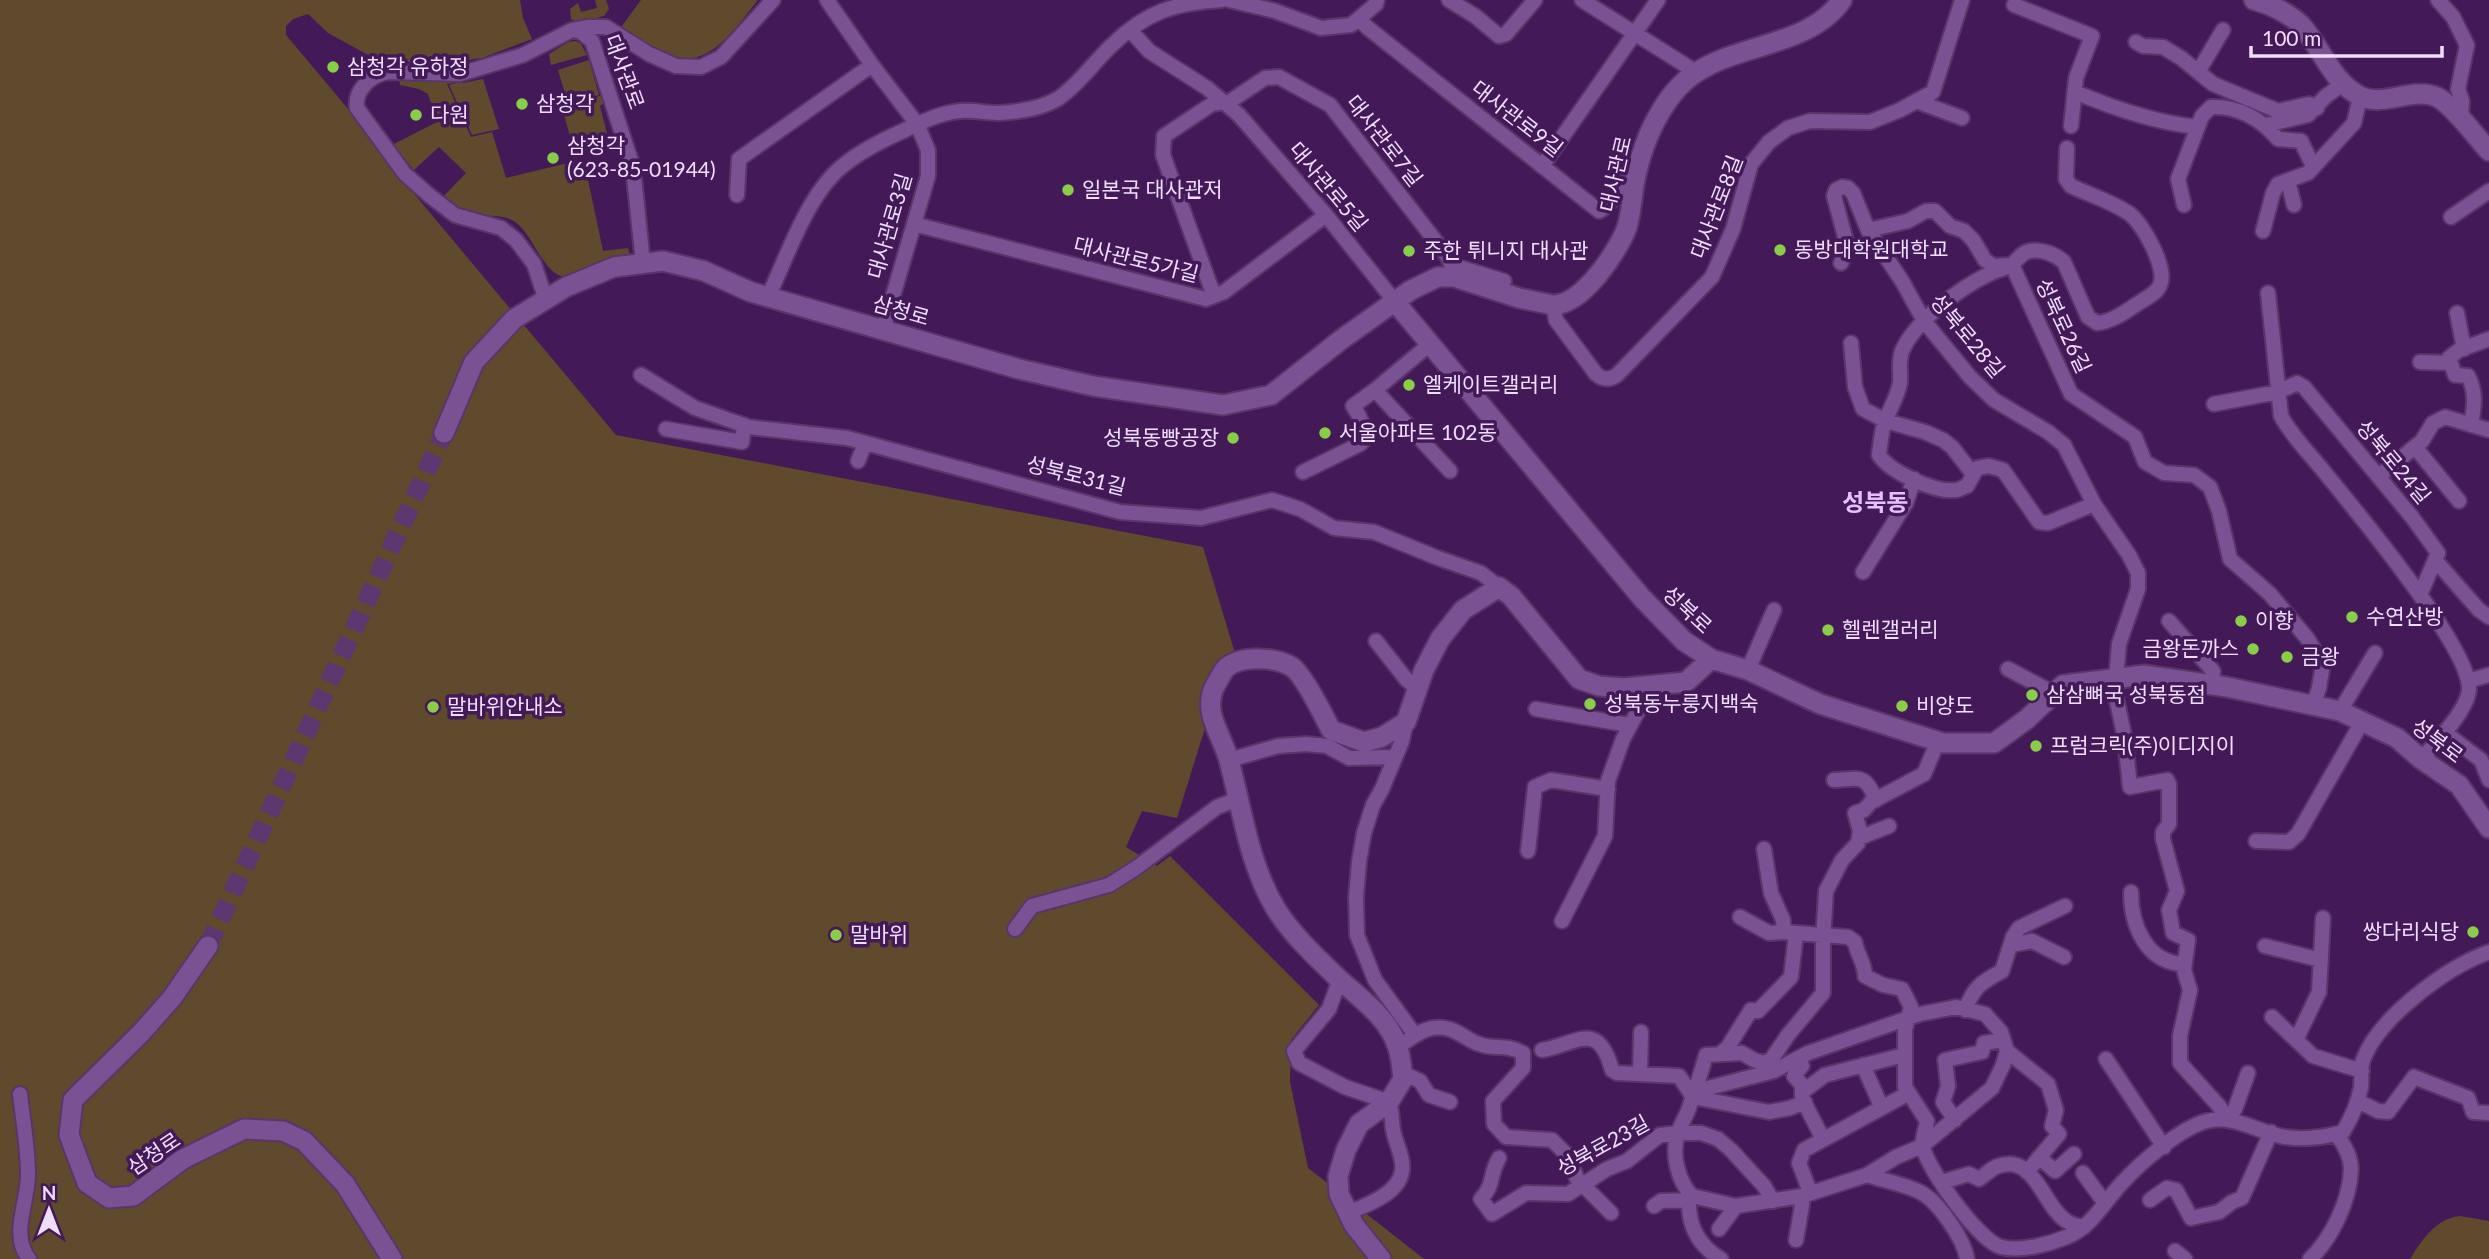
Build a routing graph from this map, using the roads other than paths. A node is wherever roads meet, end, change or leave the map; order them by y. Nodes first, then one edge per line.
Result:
1 (773, 0) edge
2 (827, 0) edge
3 (1222, 0) edge
4 (1229, 0) edge
5 (1377, 0) edge
6 (1448, 0) edge
7 (1535, 0) edge
8 (1582, 0) edge
9 (1658, 0) edge
10 (1962, 0) edge
11 (2254, 0) edge
12 (2438, 0) edge
13 (1841, 1) edge
14 (2014, 5) dead end
15 (1359, 19) junction
16 (572, 30) junction
17 (1130, 30) junction
18 (2223, 30) dead end
19 (1635, 34) junction
20 (2136, 42) dead end
21 (872, 65) junction
22 (1696, 72) junction
23 (2198, 72) junction
24 (2343, 84) junction
25 (2075, 92) junction
26 (2360, 97) junction
27 (1916, 101) junction
28 (1225, 103) junction
29 (2317, 108) junction
30 (1962, 118) dead end
31 (2461, 121) junction
32 (917, 124) junction
33 (2071, 125) dead end
34 (2266, 125) junction
35 (2198, 127) junction
36 (2067, 148) dead end
37 (2489, 151) edge
38 (1639, 164) junction
39 (1542, 166) junction
40 (2313, 166) junction
41 (2288, 181) junction
42 (2489, 191) edge
43 (737, 195) dead end
44 (2184, 205) dead end
45 (2294, 205) dead end
46 (1326, 215) junction
47 (2451, 217) dead end
48 (914, 224) junction
49 (1868, 230) junction
50 (2263, 231) dead end
51 (643, 263) junction
52 (1841, 263) dead end
53 (2012, 265) junction
54 (1453, 271) junction
55 (1504, 281) dead end
56 (2268, 293) dead end
57 (1214, 296) junction
58 (768, 297) junction
59 (546, 300) junction
60 (1396, 303) junction
61 (1553, 305) junction
62 (2457, 313) dead end
63 (1924, 321) junction
64 (883, 330) junction
65 (2489, 339) edge
66 (1851, 343) dead end
67 (1430, 344) junction
68 (2464, 349) junction
69 (2420, 362) dead end
70 (2451, 363) junction
71 (641, 374) dead end
72 (1375, 390) junction
73 (2278, 392) junction
74 (2214, 404) dead end
75 (1886, 421) junction
76 (744, 425) junction
77 (2471, 425) junction
78 (666, 429) dead end
79 (2489, 430) edge
80 (444, 433) tunnel mouth
81 (865, 443) junction
82 (2415, 447) junction
83 (858, 461) dead end
84 (1450, 471) dead end
85 (1303, 472) dead end
86 (1973, 474) junction
87 (2379, 476) junction
88 (1914, 479) junction
89 (2459, 502) dead end
90 (2094, 505) junction
91 (2435, 560) junction
92 (1863, 572) dead end
93 (1499, 587) junction
94 (2420, 595) junction
95 (1774, 610) dead end
96 (2489, 617) edge
97 (2169, 621) dead end
98 (1376, 640) dead end
99 (2375, 653) dead end
100 (1711, 659) junction
101 (2008, 668) dead end
102 (1748, 670) junction
103 (2489, 675) edge
104 (2116, 678) junction
105 (2468, 681) junction
106 (1651, 685) junction
107 (2212, 685) junction
108 (1418, 689) junction
109 (2052, 695) junction
110 (2313, 706) junction
111 (1536, 709) dead end
112 (2340, 711) junction
113 (1406, 722) junction
114 (2362, 722) junction
115 (1629, 725) junction
116 (2444, 732) junction
117 (1938, 741) junction
118 (1394, 757) junction
119 (2421, 759) junction
120 (1229, 761) junction
121 (1835, 780) dead end
122 (2489, 780) edge
123 (1608, 789) junction
124 (1238, 799) junction
125 (1875, 800) junction
126 (1889, 827) dead end
127 (2489, 828) edge
128 (1859, 838) junction
129 (2256, 841) dead end
130 (1764, 849) dead end
131 (1528, 851) dead end
132 (2131, 892) dead end
133 (2065, 906) dead end
134 (1740, 917) dead end
135 (2323, 918) dead end
136 (1562, 920) dead end
137 (1015, 929) dead end
138 (1790, 933) junction
139 (1823, 936) junction
140 (2011, 944) junction
141 (208, 946) tunnel mouth
142 (2265, 946) dead end
143 (2489, 952) edge
144 (2064, 957) dead end
145 (2321, 960) junction
146 (2184, 964) junction
147 (1340, 979) junction
148 (1965, 1010) junction
149 (2272, 1017) dead end
150 (1908, 1018) junction
151 (1641, 1032) dead end
152 (1415, 1035) junction
153 (2296, 1040) junction
154 (2005, 1045) junction
155 (1398, 1047) junction
156 (1542, 1050) dead end
157 (1721, 1053) junction
158 (1903, 1055) junction
159 (1800, 1057) junction
160 (2106, 1059) dead end
161 (1863, 1065) junction
162 (2362, 1071) junction
163 (1402, 1073) junction
164 (2248, 1073) dead end
165 (1640, 1074) junction
166 (1909, 1093) junction
167 (20, 1094) dead end
168 (1693, 1097) junction
169 (1803, 1097) junction
170 (2358, 1101) junction
171 (1389, 1102) junction
172 (1450, 1102) dead end
173 (1881, 1106) junction
174 (2489, 1113) edge
175 (1955, 1120) junction
176 (2228, 1120) junction
177 (2272, 1132) junction
178 (1678, 1133) junction
179 (2336, 1134) junction
180 (1823, 1139) junction
181 (1923, 1146) junction
182 (2164, 1147) junction
183 (2074, 1154) dead end
184 (2039, 1157) junction
185 (1499, 1158) dead end
186 (2027, 1172) junction
187 (2082, 1173) dead end
188 (1867, 1175) junction
189 (1942, 1182) junction
190 (1582, 1184) junction
191 (1806, 1194) junction
192 (1690, 1198) junction
193 (1773, 1200) junction
194 (2150, 1200) dead end
195 (2105, 1203) junction
196 (1654, 1206) dead end
197 (1736, 1206) junction
198 (1348, 1213) junction
199 (1611, 1213) dead end
200 (2084, 1227) junction
201 (1719, 1229) dead end
202 (1796, 1240) dead end
203 (25, 1257) edge
204 (392, 1259) edge
205 (1381, 1259) edge
206 (1721, 1259) edge
207 (1967, 1259) edge
208 (2310, 1259) edge

1 - 16 street
2 - 21 street, 대사관로3길
3 - 17 street
4 - 15 street
5 - 15 street
6 - 7 street
8 - 19 street
9 - 19 street
10 - 27 street, 대사관로8길
11 - 24 street
12 - 31 street
13 - 22 street, 대사관로
14 - 25 street
15 - 39 street, 대사관로9길
16 - 51 street, 대사관로
16 - 59 street
17 - 28 street, 대사관로5길
17 - 32 street
18 - 23 street
19 - 22 street
19 - 39 street
20 - 23 street
21 - 32 street, 대사관로3길
21 - 43 street
22 - 38 street, 대사관로
23 - 29 street
24 - 26 street
24 - 29 street
25 - 33 street
25 - 35 street
26 - 31 street
26 - 40 street
27 - 30 street
27 - 61 street, 대사관로8길
28 - 46 street, 대사관로5길
28 - 54 street, 대사관로7길
28 - 57 street
29 - 34 street
31 - 37 street
32 - 48 street, 대사관로3길
32 - 58 street
34 - 35 street
34 - 40 street
35 - 44 street
36 - 53 street
38 - 39 street, 대사관로9길
38 - 61 street, 대사관로
40 - 41 street
41 - 45 street
41 - 50 street
42 - 47 street
46 - 57 street, 대사관로5가길
46 - 60 street, 대사관로5길
48 - 57 street, 대사관로5가길
48 - 64 street, 대사관로3길
49 - 52 street, 성북로28길
49 - 53 street, 성북로26길
49 - 63 street, 성북로28길
51 - 58 street, 삼청로
51 - 59 street, 삼청로
53 - 63 street
53 - 110 street, 성북로26길
54 - 55 street
54 - 60 street
54 - 61 street
56 - 73 street
58 - 64 street, 삼청로
59 - 80 street, 삼청로
60 - 64 street, 삼청로
60 - 67 street, 성북로
62 - 68 street
63 - 75 street
63 - 90 street, 성북로28길
65 - 68 street
66 - 75 street
67 - 72 street
67 - 100 street, 성북로
68 - 70 street
69 - 70 street
70 - 77 street
71 - 76 street, 성북로31길
72 - 84 street
72 - 85 street
73 - 74 street, 성북로24길
73 - 87 street, 성북로24길
73 - 94 street
75 - 86 street
75 - 88 street
76 - 78 street
76 - 81 street, 성북로31길
77 - 79 street
77 - 82 street
81 - 83 street
81 - 93 street, 성북로31길
82 - 87 street
82 - 89 street
86 - 88 street
86 - 90 street
87 - 91 street, 성북로24길
88 - 92 street
90 - 104 street, 성북로28길
91 - 94 street
91 - 96 street
93 - 106 street, 성북로31길
93 - 108 street
94 - 105 street
95 - 102 street
97 - 107 street
98 - 108 street
99 - 112 street
100 - 102 street, 성북로
100 - 106 street, 성북로31길
101 - 109 street
102 - 117 street, 성북로
103 - 105 street
104 - 107 street, 성북로
104 - 109 street, 성북로
104 - 146 street, 성북로28길
105 - 116 street
106 - 115 street
107 - 110 street, 성북로
108 - 113 street
109 - 117 street, 성북로
110 - 112 street, 성북로
111 - 115 street
112 - 114 street, 성북로
113 - 118 street
113 - 120 street
114 - 119 street, 성북로
114 - 129 street
115 - 123 street
116 - 119 street
116 - 122 street, 성북로
117 - 125 street
118 - 120 street
118 - 152 street
119 - 127 street, 성북로
120 - 124 street
121 - 125 street
123 - 131 street
123 - 136 street
124 - 137 street
124 - 147 street
125 - 128 street
126 - 128 street
128 - 139 street
130 - 138 street
132 - 146 street
133 - 140 street
134 - 138 street
135 - 145 street
138 - 139 street
138 - 157 street
139 - 150 street
139 - 157 street
140 - 144 street
140 - 148 street
141 - 204 street, 삼청로
142 - 145 street
143 - 162 street
145 - 153 street
146 - 176 street
147 - 155 street
147 - 171 street
148 - 150 street
148 - 154 street
149 - 153 street
150 - 158 street
150 - 159 street
151 - 165 street
152 - 155 street
152 - 190 street
153 - 162 street
154 - 175 street
154 - 175 street
154 - 184 street
155 - 163 street
156 - 165 street
157 - 168 street, 성북로23길
158 - 161 street
158 - 166 street
159 - 168 street
159 - 169 street
160 - 182 street
161 - 169 street
161 - 173 street
162 - 170 street
163 - 171 street
163 - 172 street
164 - 176 street
165 - 168 street
166 - 173 street
166 - 181 street
167 - 203 street
168 - 169 street
168 - 178 street, 성북로23길
169 - 180 street
170 - 174 street
170 - 179 street
171 - 198 street
171 - 198 street
173 - 180 street
175 - 181 street
176 - 177 street
176 - 182 street
177 - 179 street
177 - 194 street
178 - 190 street, 성북로23길
178 - 192 street, 성북로23길
178 - 193 street, 성북로23길
179 - 208 street
180 - 191 street
181 - 188 street
181 - 189 street
182 - 195 street
183 - 184 street
184 - 186 street
185 - 190 street, 성북로23길
186 - 189 street
186 - 200 street
187 - 195 street
188 - 191 street
188 - 207 street
189 - 200 street
190 - 199 street
191 - 193 street
191 - 202 street
192 - 196 street
192 - 197 street
192 - 206 street, 성북로23길
193 - 197 street
195 - 200 street
197 - 201 street
198 - 205 street

